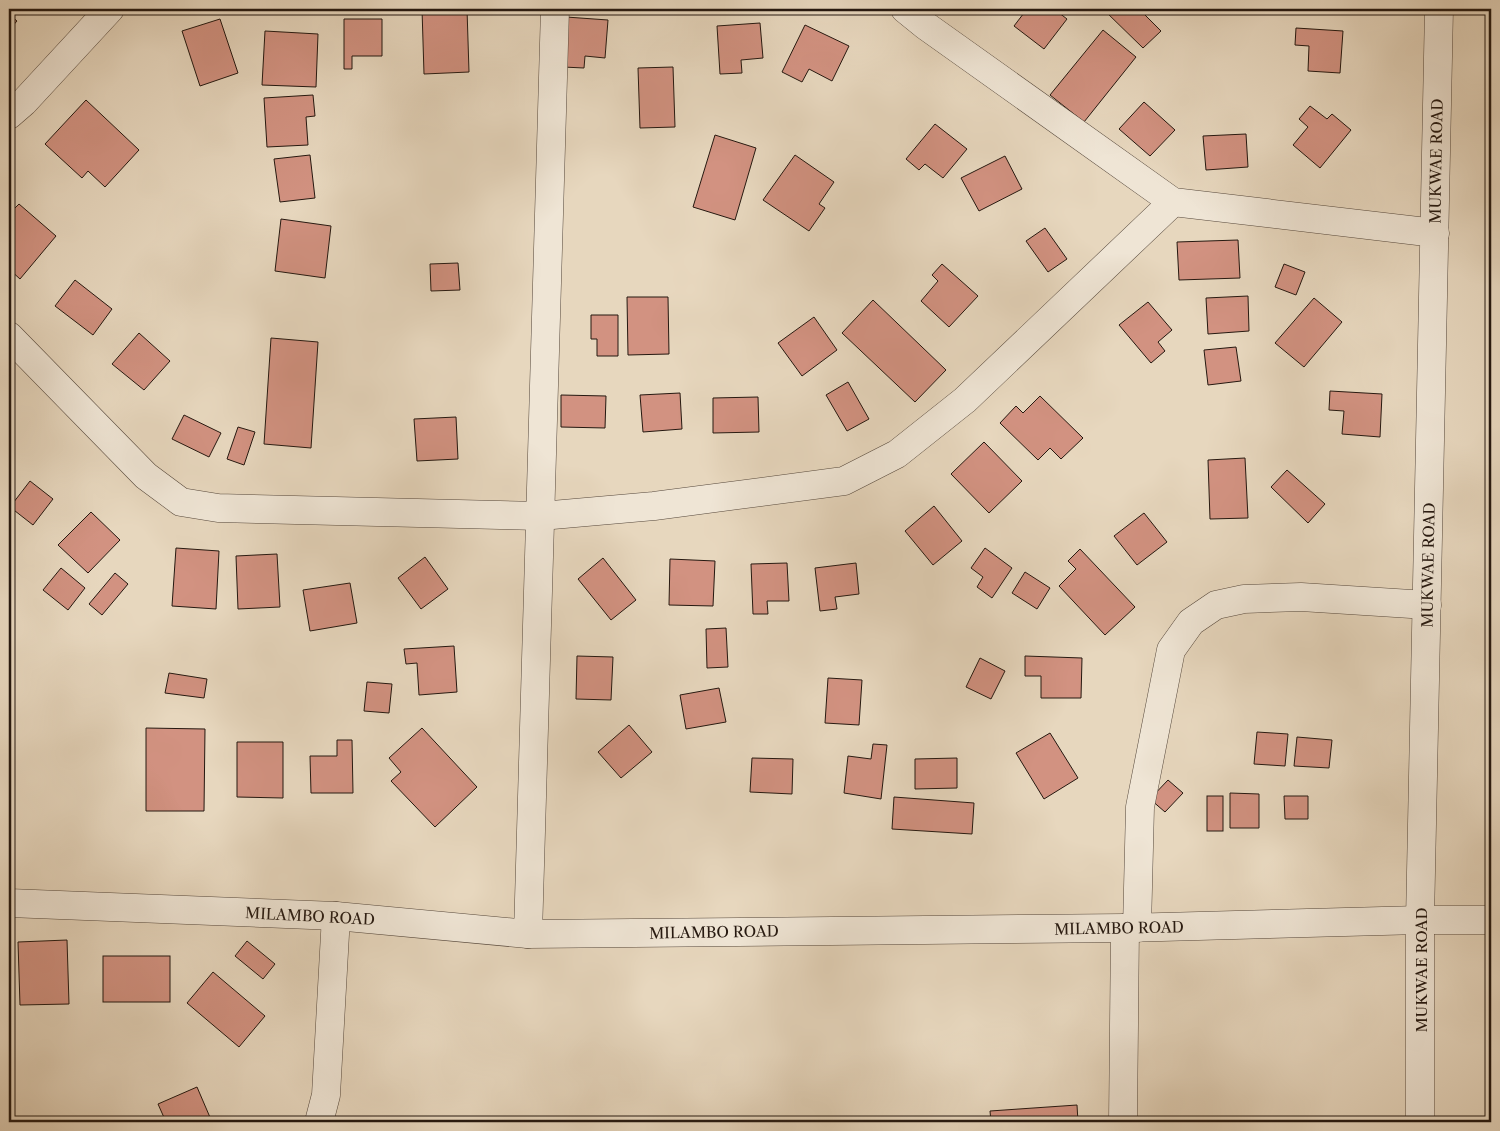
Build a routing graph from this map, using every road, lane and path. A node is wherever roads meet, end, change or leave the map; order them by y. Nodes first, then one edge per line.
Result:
1 (110, 9) edge
2 (555, 9) edge
3 (905, 9) edge
4 (1439, 9) edge
5 (9, 115) edge
6 (1173, 202) junction
7 (1435, 233) junction
8 (9, 336) edge
9 (541, 516) junction
10 (1427, 605) junction
11 (9, 903) edge
12 (336, 916) junction
13 (1420, 920) junction
14 (1491, 920) edge
15 (1131, 928) junction
16 (528, 934) junction
17 (319, 1122) edge
18 (1124, 1122) edge
19 (1420, 1122) edge

1 - 5 street
2 - 9 street
3 - 6 street
4 - 7 street, MUKWAE ROAD
6 - 7 street
6 - 9 street
7 - 10 street, MUKWAE ROAD
8 - 9 street
9 - 16 street
10 - 13 street, MUKWAE ROAD
10 - 15 street
11 - 12 street, MILAMBO ROAD
12 - 16 street, MILAMBO ROAD
12 - 17 street
13 - 14 street, MILAMBO ROAD
13 - 15 street, MILAMBO ROAD
13 - 19 street, MUKWAE ROAD
15 - 16 street, MILAMBO ROAD
15 - 18 street

